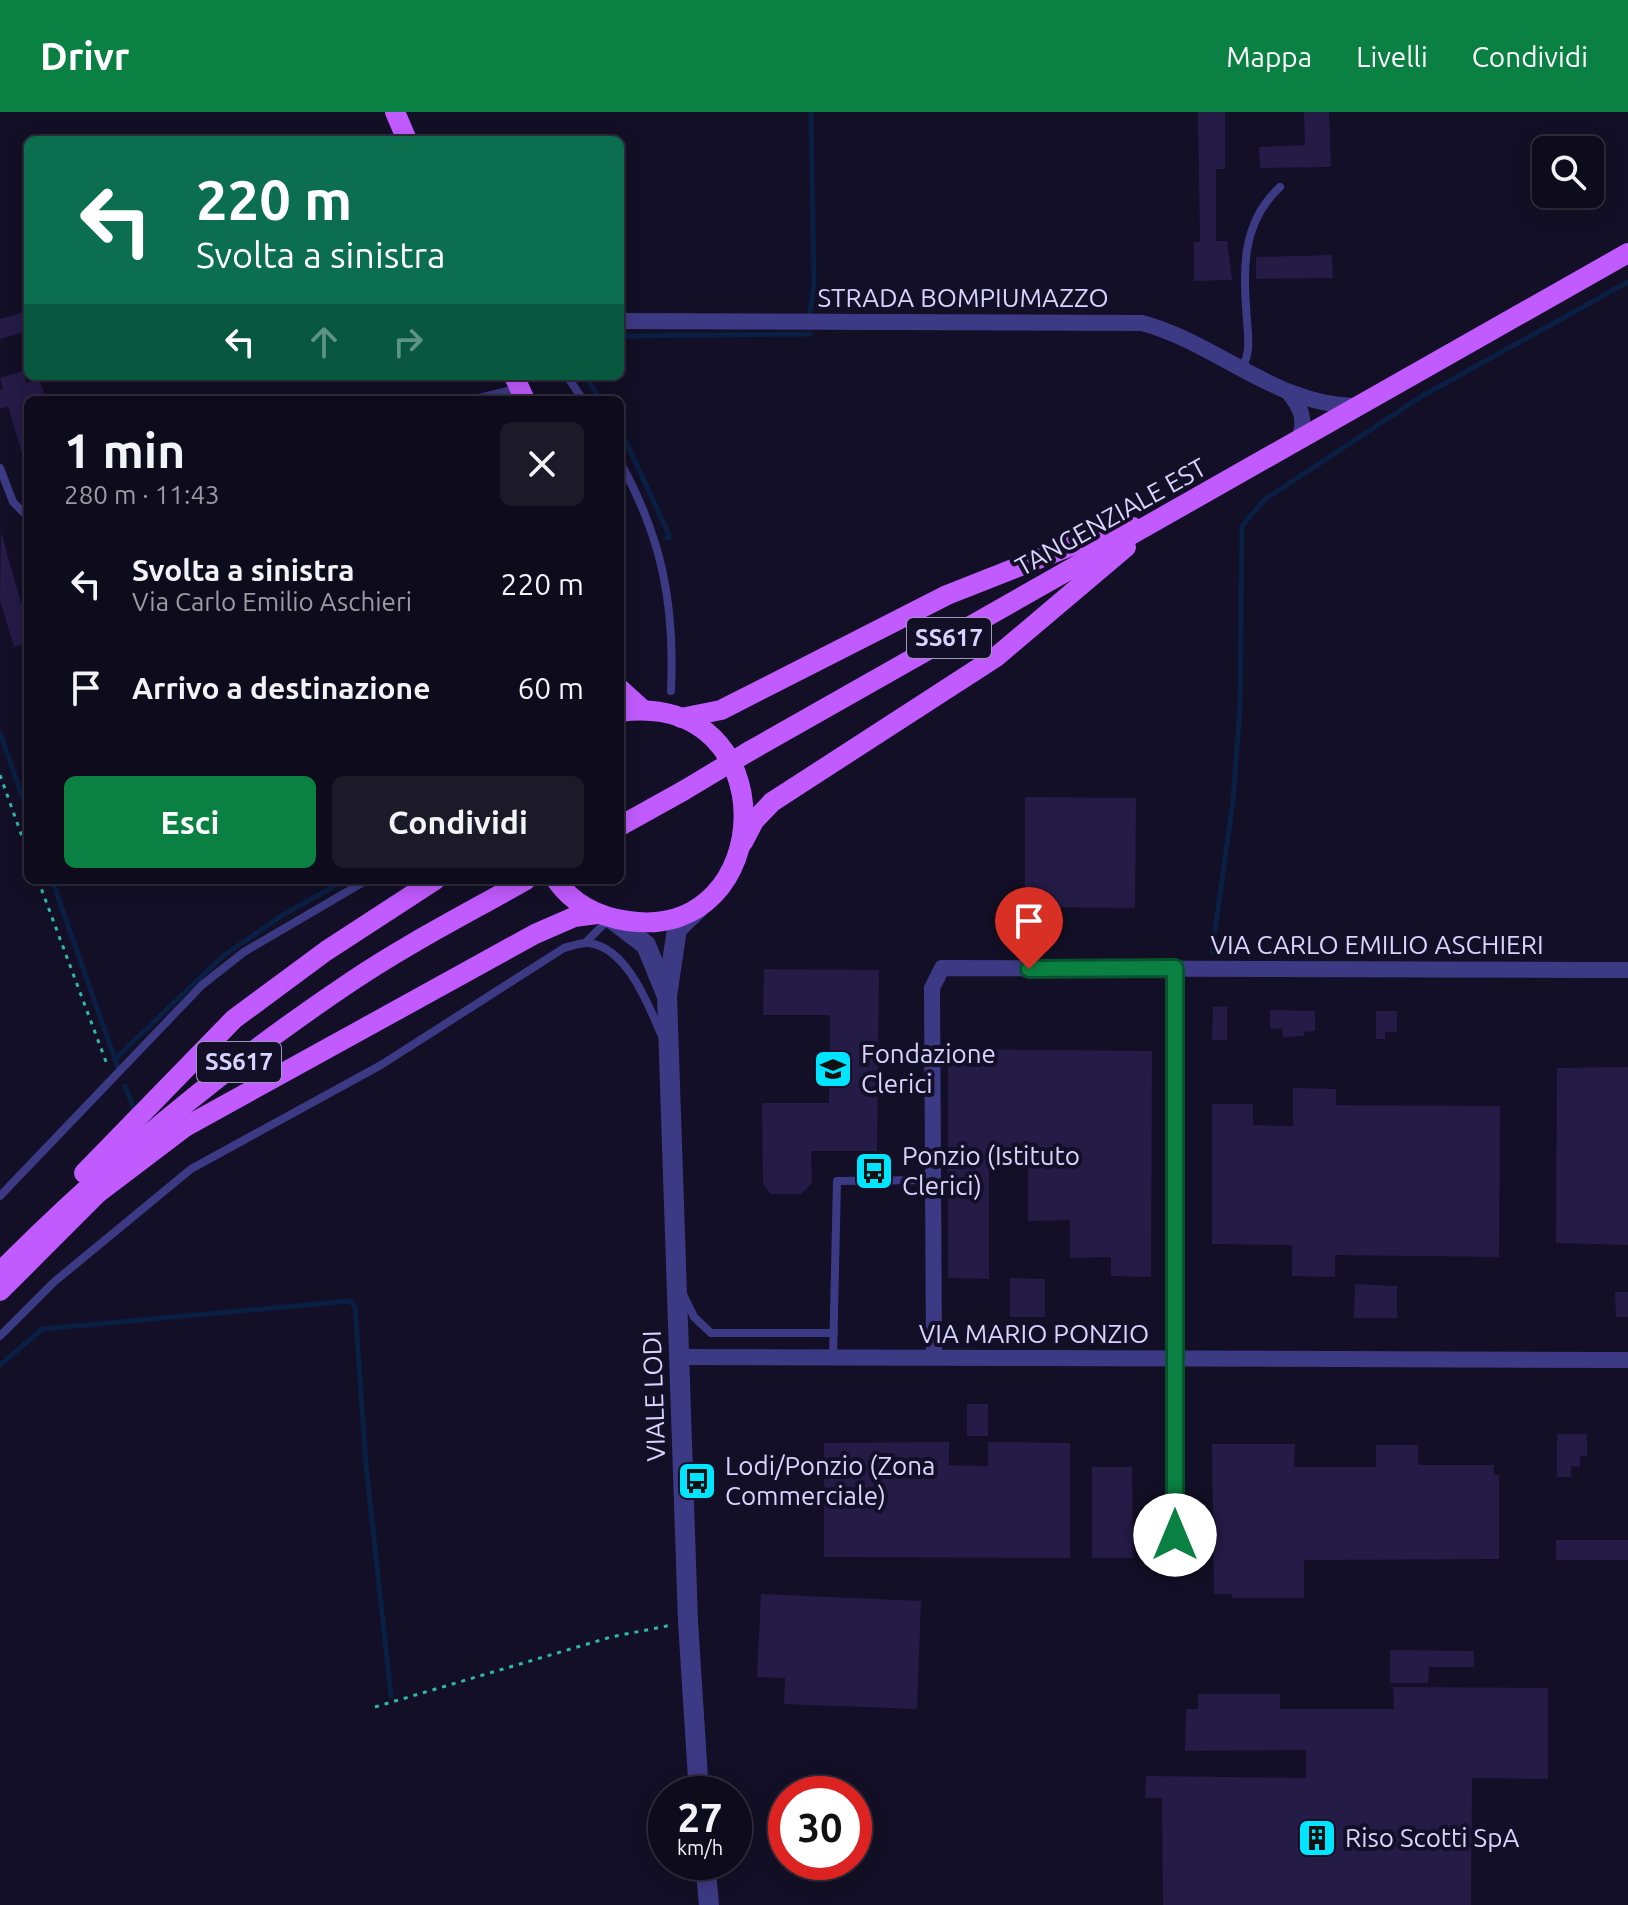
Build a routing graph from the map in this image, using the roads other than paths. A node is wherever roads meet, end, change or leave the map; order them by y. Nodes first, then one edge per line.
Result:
1 (395, 112) edge
2 (405, 136) edge
3 (1280, 187) dead end
4 (1628, 253) edge
5 (624, 321) edge
6 (1242, 368) junction
7 (520, 388) edge
8 (1289, 393) junction
9 (487, 396) edge
10 (1358, 406) junction
11 (1299, 440) junction
12 (0, 468) edge
13 (624, 469) edge
14 (24, 513) edge
15 (1149, 525) junction
16 (671, 691) dead end
17 (624, 693) edge
18 (642, 709) junction
19 (624, 711) edge
20 (681, 718) junction
21 (624, 824) edge
22 (743, 842) junction
23 (360, 884) edge
24 (429, 884) edge
25 (519, 884) edge
26 (560, 884) edge
27 (713, 894) junction
28 (606, 917) junction
29 (586, 942) junction
30 (1175, 968) junction
31 (1628, 970) edge
32 (667, 996) junction
33 (669, 1052) junction
34 (935, 1180) junction
35 (0, 1196) edge
36 (0, 1254) edge
37 (0, 1272) edge
38 (677, 1281) junction
39 (0, 1291) edge
40 (834, 1333) junction
41 (0, 1336) edge
42 (934, 1356) junction
43 (679, 1357) junction
44 (833, 1358) junction
45 (1176, 1359) junction
46 (1628, 1360) edge
47 (1175, 1564) dead end
48 (698, 1776) edge
49 (707, 1880) edge
50 (709, 1905) edge

1 - 2 main road
3 - 6 lane
4 - 10 main road, TANGENZIALE EST / SS617
5 - 6 street, STRADA BOMPIUMAZZO
6 - 8 street, STRADA BOMPIUMAZZO
7 - 9 lane
8 - 10 street, STRADA BOMPIUMAZZO
8 - 11 street
10 - 11 main road, TANGENZIALE EST / SS617
11 - 15 main road, TANGENZIALE EST / SS617
12 - 14 lane
13 - 16 lane
15 - 20 main road
15 - 21 main road, TANGENZIALE EST / SS617, bridge
15 - 22 main road
17 - 18 main road
18 - 19 main road
18 - 20 main road
20 - 22 main road
22 - 27 main road
23 - 35 lane
24 - 36 main road
25 - 37 main road, SS617
26 - 28 main road
27 - 28 main road
27 - 32 street, VIALE LODI
28 - 29 lane
28 - 32 street, VIALE LODI
28 - 39 main road
29 - 33 lane
29 - 41 lane
30 - 31 street, VIA CARLO EMILIO ASCHIERI
30 - 34 street, VIA CARLO EMILIO ASCHIERI
30 - 45 street
32 - 33 street, VIALE LODI
33 - 38 street, VIALE LODI
34 - 40 lane
34 - 42 street, VIA CARLO EMILIO ASCHIERI
38 - 40 lane
38 - 43 street, VIALE LODI
40 - 44 lane
42 - 44 street, VIA MARIO PONZIO
42 - 45 street, VIA MARIO PONZIO
43 - 44 street, VIA MARIO PONZIO
43 - 48 street, VIALE LODI
45 - 46 street, VIA MARIO PONZIO
45 - 47 street
49 - 50 street

